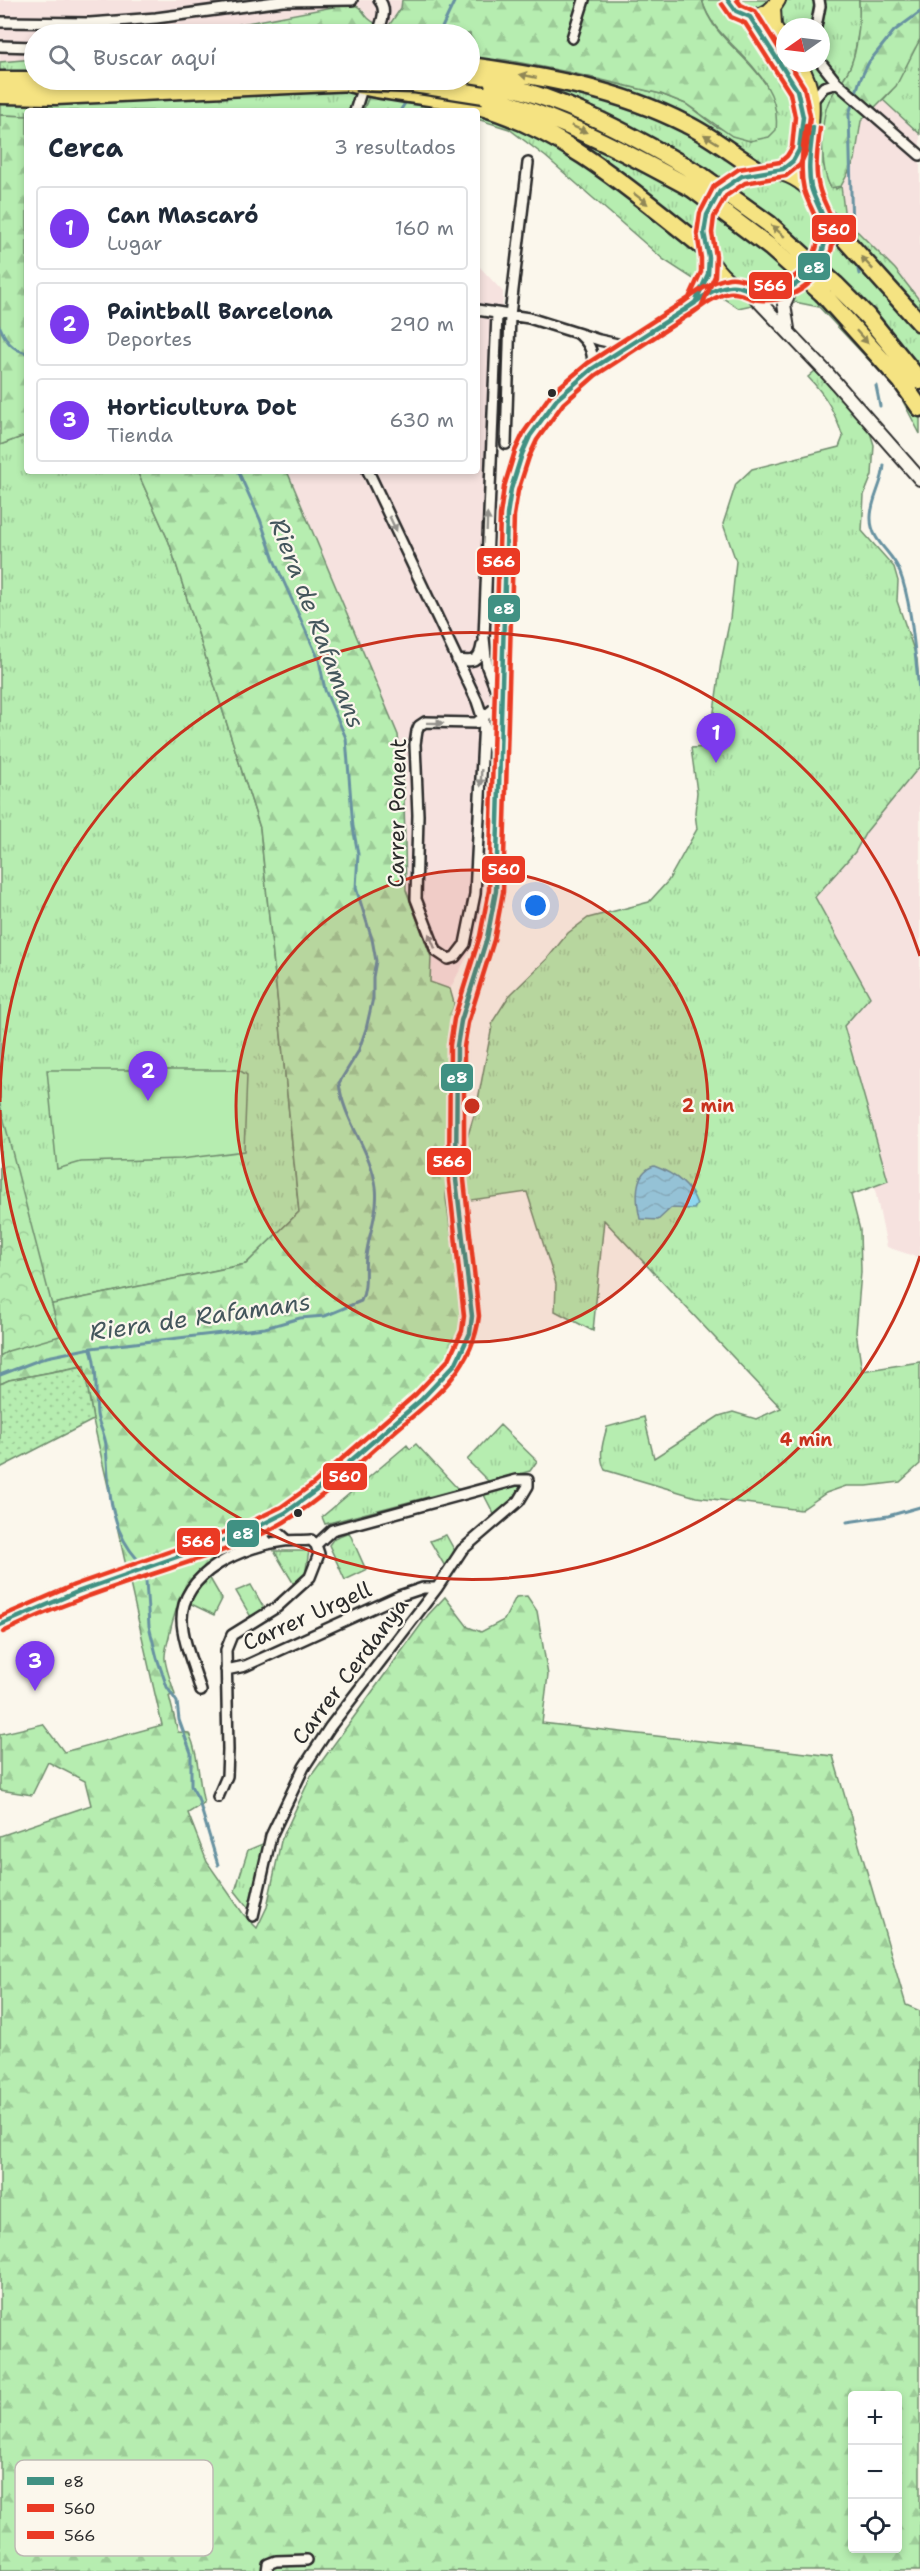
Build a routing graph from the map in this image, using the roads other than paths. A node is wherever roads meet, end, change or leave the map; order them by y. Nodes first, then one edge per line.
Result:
1 (352, 0) edge
2 (379, 0) edge
3 (584, 0) edge
4 (728, 0) edge
5 (819, 0) edge
6 (284, 1) edge
7 (327, 1) edge
8 (776, 4) edge
9 (750, 17) junction
10 (818, 18) edge
11 (0, 22) edge
12 (90, 23) joint
13 (381, 24) edge
14 (776, 30) edge
15 (572, 38) dead end
16 (0, 46) edge
17 (24, 47) edge
18 (804, 72) edge
19 (829, 72) edge
20 (480, 78) edge
21 (0, 80) edge
22 (24, 80) edge
23 (480, 83) edge
24 (841, 86) junction
25 (480, 88) edge
26 (490, 89) junction
27 (220, 90) edge
28 (357, 90) edge
29 (0, 95) edge
30 (813, 99) junction
31 (356, 108) edge
32 (920, 155) edge
33 (528, 163) dead end
34 (767, 171) junction
35 (814, 195) junction
36 (824, 216) junction
37 (709, 254) junction
38 (735, 285) junction
39 (792, 287) junction
40 (830, 289) junction
41 (749, 291) junction
42 (695, 303) junction
43 (480, 311) edge
44 (497, 314) junction
45 (510, 315) junction
46 (920, 323) edge
47 (788, 330) junction
48 (575, 332) junction
49 (627, 346) junction
50 (592, 369) junction
51 (920, 381) edge
52 (920, 408) edge
53 (506, 444) dead end
54 (369, 474) edge
55 (920, 479) edge
56 (484, 638) junction
57 (458, 660) junction
58 (501, 704) junction
59 (484, 720) junction
60 (500, 770) junction
61 (263, 1525) junction
62 (287, 1540) junction
63 (268, 1544) junction
64 (316, 1545) junction
65 (437, 1588) junction
66 (0, 1625) edge
67 (226, 1670) junction
68 (201, 1691) dead end
69 (219, 1797) dead end
70 (253, 1916) dead end
71 (307, 2560) dead end
72 (267, 2571) edge

1 - 7 street
2 - 13 street
3 - 15 street
4 - 9 main road
5 - 10 street
6 - 7 street
6 - 12 street
8 - 9 main road
8 - 14 main road
9 - 34 main road
11 - 12 street
16 - 17 street
18 - 30 main road
19 - 24 street
20 - 26 highway
21 - 22 highway
23 - 26 highway
24 - 30 street
24 - 32 street
25 - 26 highway, bridge
34 -> 26 highway
26 -> 37 highway
26 - 40 highway, bridge
27 - 29 highway
28 - 31 street
30 - 35 main road
33 - 45 street
34 - 35 main road
34 - 37 main road
35 - 36 main road
36 - 39 main road
46 -> 36 highway
37 - 38 main road
37 - 42 main road
38 - 41 main road
38 - 42 main road
39 - 41 main road
39 - 47 main road
40 - 51 highway
40 -> 52 highway
41 - 47 main road
42 - 49 main road
43 - 44 street
44 - 45 street
56 -> 44 street
45 - 48 street
45 - 53 street
47 - 55 main road
48 - 49 street
48 - 50 street
49 - 50 main road
50 - 58 main road
54 -> 57 street, Carrer Ponent
56 - 57 street
56 - 58 street
57 - 59 street, Carrer Ponent
58 - 59 street
58 - 60 main road
59 -> 59 street, Carrer Ponent
59 - 60 street, Carrer Ponent
60 - 61 main road
61 - 62 street
61 - 63 street
61 - 66 main road
62 - 63 street
62 - 64 street
63 - 68 street
64 - 65 street, Carrer Cerdanya
64 - 67 street
65 - 67 street, Carrer Urgell
65 - 70 street, Carrer Cerdanya
67 - 69 street
71 - 72 street

